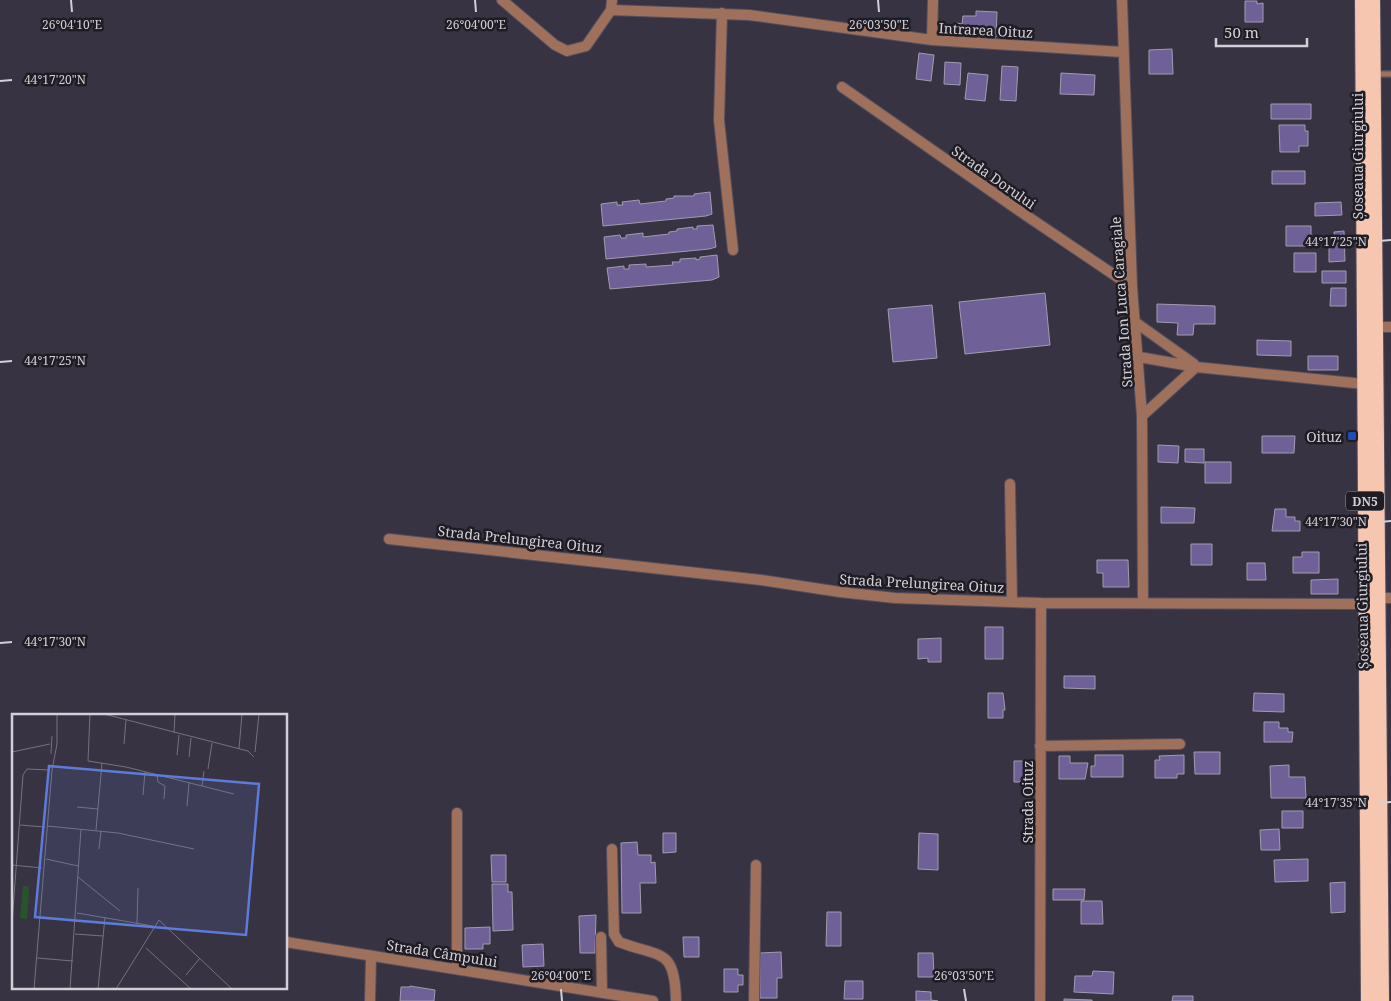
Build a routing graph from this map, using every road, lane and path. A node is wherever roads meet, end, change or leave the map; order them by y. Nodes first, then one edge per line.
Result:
1 (502, 0) edge
2 (932, 0) edge
3 (1122, 0) edge
4 (1362, 0) edge
5 (1373, 0) edge
6 (611, 5) edge
7 (722, 13) junction
8 (932, 40) junction
9 (1122, 52) junction
10 (1373, 74) junction
11 (1391, 74) edge
12 (842, 87) dead end
13 (733, 250) dead end
14 (1132, 287) junction
15 (1135, 322) junction
16 (1375, 327) junction
17 (1391, 327) edge
18 (1138, 357) junction
19 (1196, 366) junction
20 (1364, 384) junction
21 (1142, 416) junction
22 (1010, 484) dead end
23 (390, 539) dead end
24 (1378, 600) edge
25 (1012, 602) junction
26 (1143, 602) junction
27 (1041, 603) junction
28 (1180, 744) dead end
29 (1040, 746) junction
30 (457, 813) dead end
31 (612, 849) dead end
32 (756, 866) dead end
33 (601, 937) dead end
34 (288, 942) edge
35 (1386, 948) edge
36 (371, 956) junction
37 (457, 969) junction
38 (1386, 973) edge
39 (602, 993) junction
40 (370, 1001) edge
41 (653, 1001) edge
42 (676, 1001) edge
43 (754, 1001) edge
44 (1040, 1001) edge
45 (1368, 1001) edge
46 (1382, 1001) edge

1 - 6 street
2 - 8 street
3 - 9 street, Strada Ion Luca Caragiale
4 - 20 highway, Șoseaua Giurgiului / DN5
5 - 10 highway, Șoseaua Giurgiului / DN5
6 - 7 street, Intrarea Oituz
7 - 8 street, Intrarea Oituz
7 - 13 street
8 - 9 street, Intrarea Oituz
9 - 14 street, Strada Ion Luca Caragiale
10 - 11 lane
10 - 16 highway, Șoseaua Giurgiului / DN5
12 - 14 street, Strada Dorului
14 - 15 street, Strada Ion Luca Caragiale
15 - 18 street, Strada Ion Luca Caragiale
15 - 19 street
16 - 17 street
16 - 24 highway, Șoseaua Giurgiului / DN5
18 - 19 street
18 - 21 street, Strada Ion Luca Caragiale
19 - 20 street
19 - 21 street
20 - 24 highway, Șoseaua Giurgiului / DN5
21 - 26 street, Strada Ion Luca Caragiale
22 - 25 street
23 - 25 street, Strada Prelungirea Oituz
24 - 26 street, Strada Prelungirea Oituz
24 - 35 highway, Șoseaua Giurgiului / DN5
24 - 45 highway, Șoseaua Giurgiului / DN5
25 - 27 street, Strada Prelungirea Oituz
26 - 27 street, Strada Prelungirea Oituz
27 - 29 street, Strada Oituz
28 - 29 street
29 - 44 street, Strada Oituz
30 - 37 street
31 - 42 street
32 - 43 street
33 - 39 street
34 - 36 street, Strada Câmpului
35 - 38 highway, Șoseaua Giurgiului / DN5
36 - 37 street, Strada Câmpului
36 - 40 street
37 - 39 street, Strada Câmpului
38 - 46 highway, Șoseaua Giurgiului / DN5
39 - 41 street, Strada Câmpului

